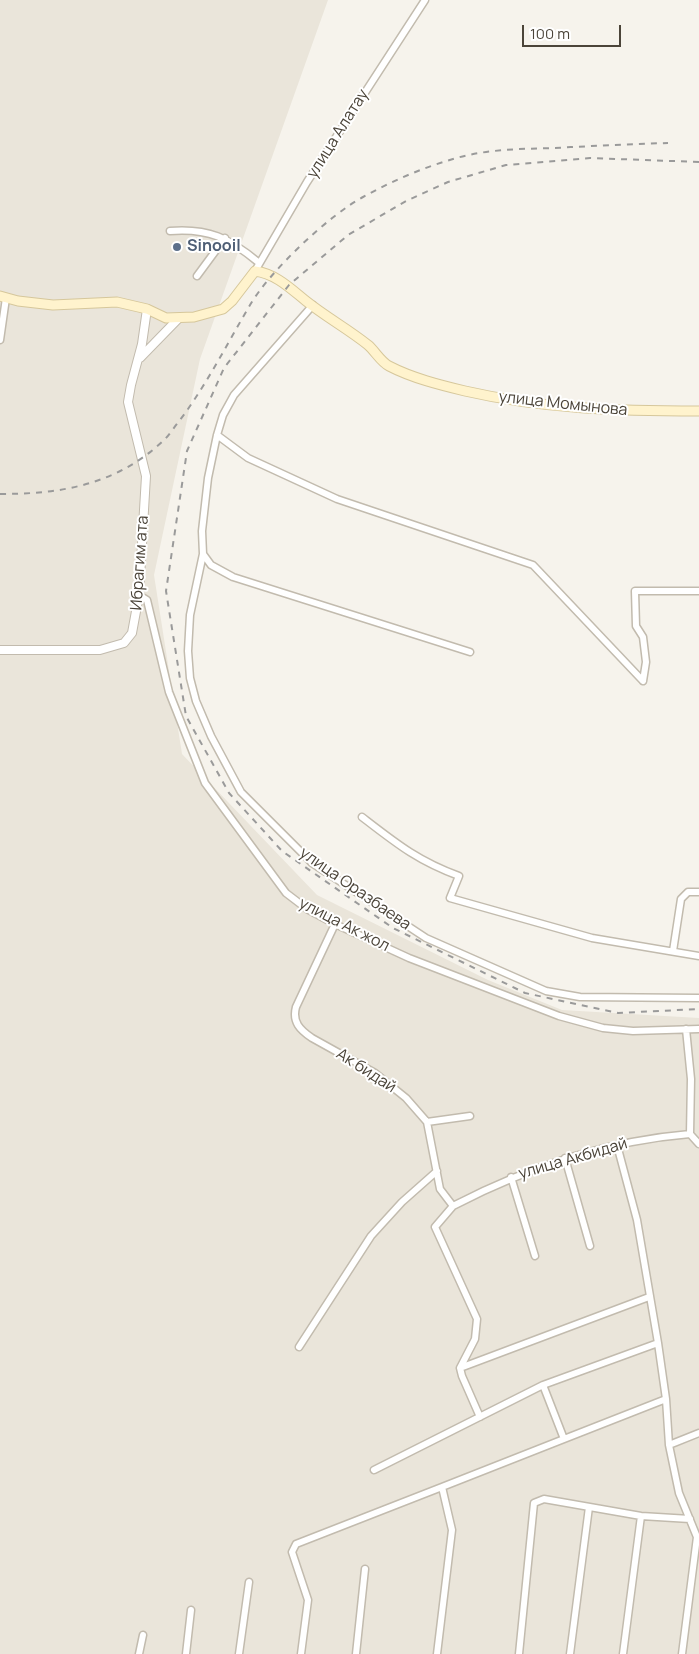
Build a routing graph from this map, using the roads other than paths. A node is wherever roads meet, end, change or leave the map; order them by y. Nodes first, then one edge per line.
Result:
1 (425, 0) edge
2 (170, 231) dead end
3 (225, 238) junction
4 (256, 266) junction
5 (197, 276) dead end
6 (3, 297) edge
7 (313, 305) junction
8 (147, 309) junction
9 (178, 319) junction
10 (0, 337) edge
11 (139, 359) junction
12 (699, 411) edge
13 (217, 435) junction
14 (203, 554) junction
15 (699, 591) edge
16 (139, 595) junction
17 (0, 650) edge
18 (470, 652) dead end
19 (362, 817) dead end
20 (699, 892) edge
21 (335, 924) junction
22 (673, 951) junction
23 (699, 956) edge
24 (699, 998) edge
25 (686, 1029) junction
26 (699, 1029) edge
27 (470, 1116) dead end
28 (427, 1122) junction
29 (690, 1134) junction
30 (699, 1144) edge
31 (617, 1145) junction
32 (565, 1158) junction
33 (437, 1171) junction
34 (511, 1177) junction
35 (453, 1206) junction
36 (590, 1246) dead end
37 (535, 1256) dead end
38 (649, 1297) junction
39 (658, 1342) junction
40 (300, 1347) dead end
41 (460, 1368) junction
42 (543, 1385) junction
43 (666, 1399) junction
44 (480, 1417) junction
45 (699, 1433) edge
46 (564, 1439) junction
47 (670, 1445) junction
48 (374, 1470) dead end
49 (442, 1487) junction
50 (589, 1507) junction
51 (641, 1516) junction
52 (690, 1519) junction
53 (365, 1569) dead end
54 (249, 1582) dead end
55 (191, 1610) dead end
56 (143, 1635) dead end
57 (139, 1654) edge
58 (186, 1654) edge
59 (240, 1654) edge
60 (300, 1654) edge
61 (356, 1654) edge
62 (437, 1654) edge
63 (519, 1654) edge
64 (570, 1654) edge
65 (623, 1654) edge
66 (682, 1654) edge

1 - 4 street, улица Алатау
2 - 3 street
3 - 4 street
3 - 5 street
4 - 7 main road, улица Момынова
4 - 9 main road
6 - 8 main road
6 - 10 street
7 - 12 main road, улица Момынова
7 - 13 street, улица Оразбаева
8 - 9 main road
8 - 11 street, Ибрагим ата
9 - 11 street
11 - 16 street, Ибрагим ата
13 - 14 street, улица Оразбаева
13 - 15 street
14 - 18 street
14 - 24 street, улица Оразбаева
16 - 17 street, Ибрагим ата
16 - 21 street, улица Ак жол
19 - 22 street
20 - 22 street
21 - 25 street, улица Ак жол
21 - 28 street, Ак бидай
22 - 23 street
25 - 26 street, улица Ак жол
25 - 29 street
27 - 28 street
28 - 33 street, Ак бидай
29 - 30 street
29 - 31 street, улица Акбидай
31 - 32 street, улица Акбидай
31 - 38 street
32 - 34 street, улица Акбидай
32 - 36 street
33 - 35 street, Ак бидай
33 - 40 street
34 - 35 street, улица Акбидай
34 - 37 street
35 - 41 street
38 - 39 street
38 - 41 street
39 - 42 street
39 - 43 street
41 - 44 street
42 - 44 street
42 - 46 street
43 - 46 street
43 - 47 street
44 - 48 street
45 - 47 street
46 - 49 street
47 - 52 street
49 - 60 street
49 - 62 street
50 - 51 street
50 - 63 street
50 - 64 street
51 - 52 street
51 - 65 street
52 - 66 street
53 - 61 street
54 - 59 street
55 - 58 street
56 - 57 street

